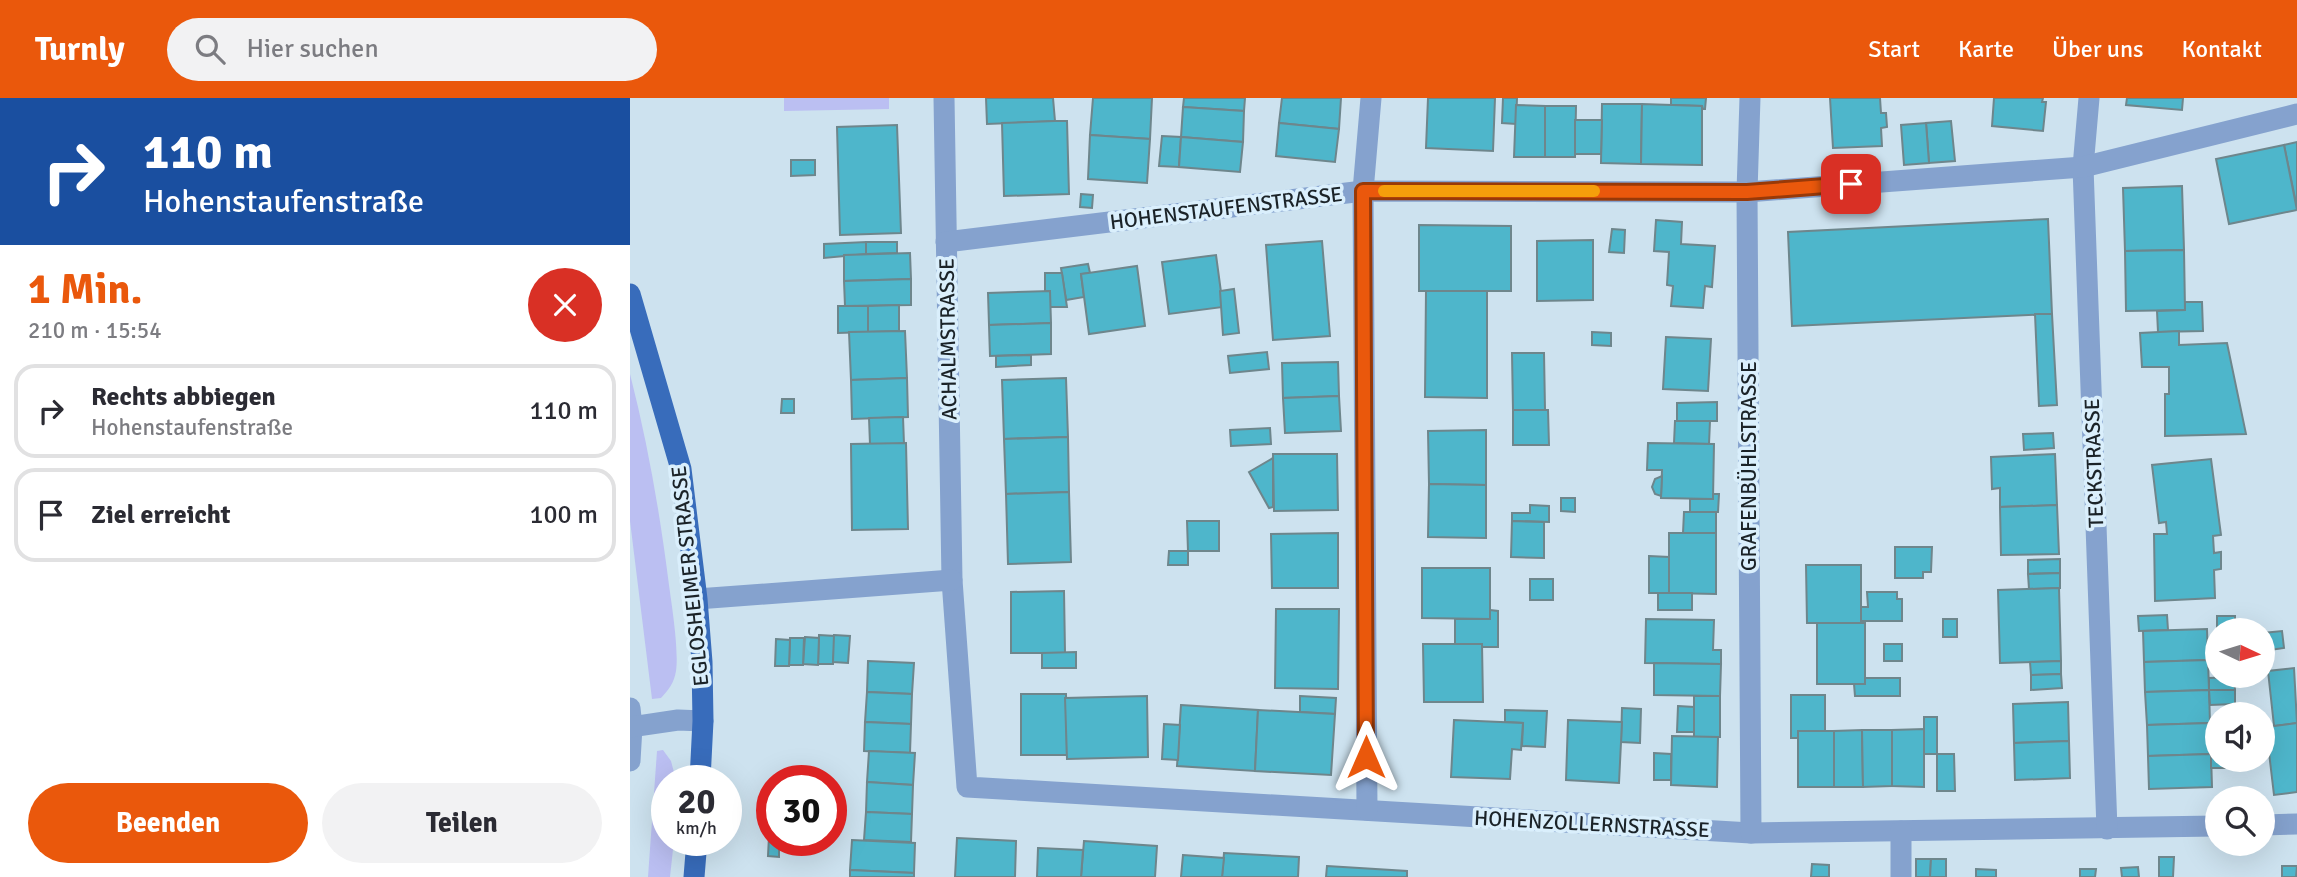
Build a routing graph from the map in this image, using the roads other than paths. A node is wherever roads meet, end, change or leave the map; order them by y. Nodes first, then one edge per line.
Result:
1 (944, 98) edge
2 (1371, 98) edge
3 (1750, 98) edge
4 (2089, 98) edge
5 (2297, 114) edge
6 (2083, 167) junction
7 (1363, 191) junction
8 (1747, 192) junction
9 (946, 242) junction
10 (630, 294) edge
11 (952, 580) junction
12 (697, 599) junction
13 (631, 720) edge
14 (703, 721) junction
15 (630, 761) edge
16 (701, 765) edge
17 (967, 787) joint
18 (1367, 810) junction
19 (2297, 824) edge
20 (2275, 825) edge
21 (2205, 826) edge
22 (2107, 829) junction
23 (1901, 831) junction
24 (1751, 833) junction
25 (695, 856) edge
26 (694, 877) edge
27 (1901, 877) edge

1 - 9 street, ACHALMSTRASSE
2 - 7 street
3 - 8 street, GRAFENBÜHLSTRASSE
4 - 6 street, TECKSTRASSE
5 - 6 street, HOHENSTAUFENSTRASSE
6 - 8 street, HOHENSTAUFENSTRASSE
6 - 22 street, TECKSTRASSE
7 - 8 street, HOHENSTAUFENSTRASSE
7 - 9 street, HOHENSTAUFENSTRASSE
7 - 18 street
8 - 24 street, GRAFENBÜHLSTRASSE
9 - 11 street, ACHALMSTRASSE
10 - 12 main road, EGLOSHEIMER STRASSE
11 - 12 street
11 - 17 street, ACHALMSTRASSE
12 - 14 main road, EGLOSHEIMER STRASSE
13 - 14 street
13 - 15 street
14 - 16 main road, EGLOSHEIMER STRASSE
17 - 18 street, HOHENZOLLERNSTRASSE
18 - 24 street, HOHENZOLLERNSTRASSE
19 - 20 street
21 - 22 street, HOHENZOLLERNSTRASSE
22 - 23 street, HOHENZOLLERNSTRASSE
23 - 24 street, HOHENZOLLERNSTRASSE
23 - 27 street
25 - 26 main road

